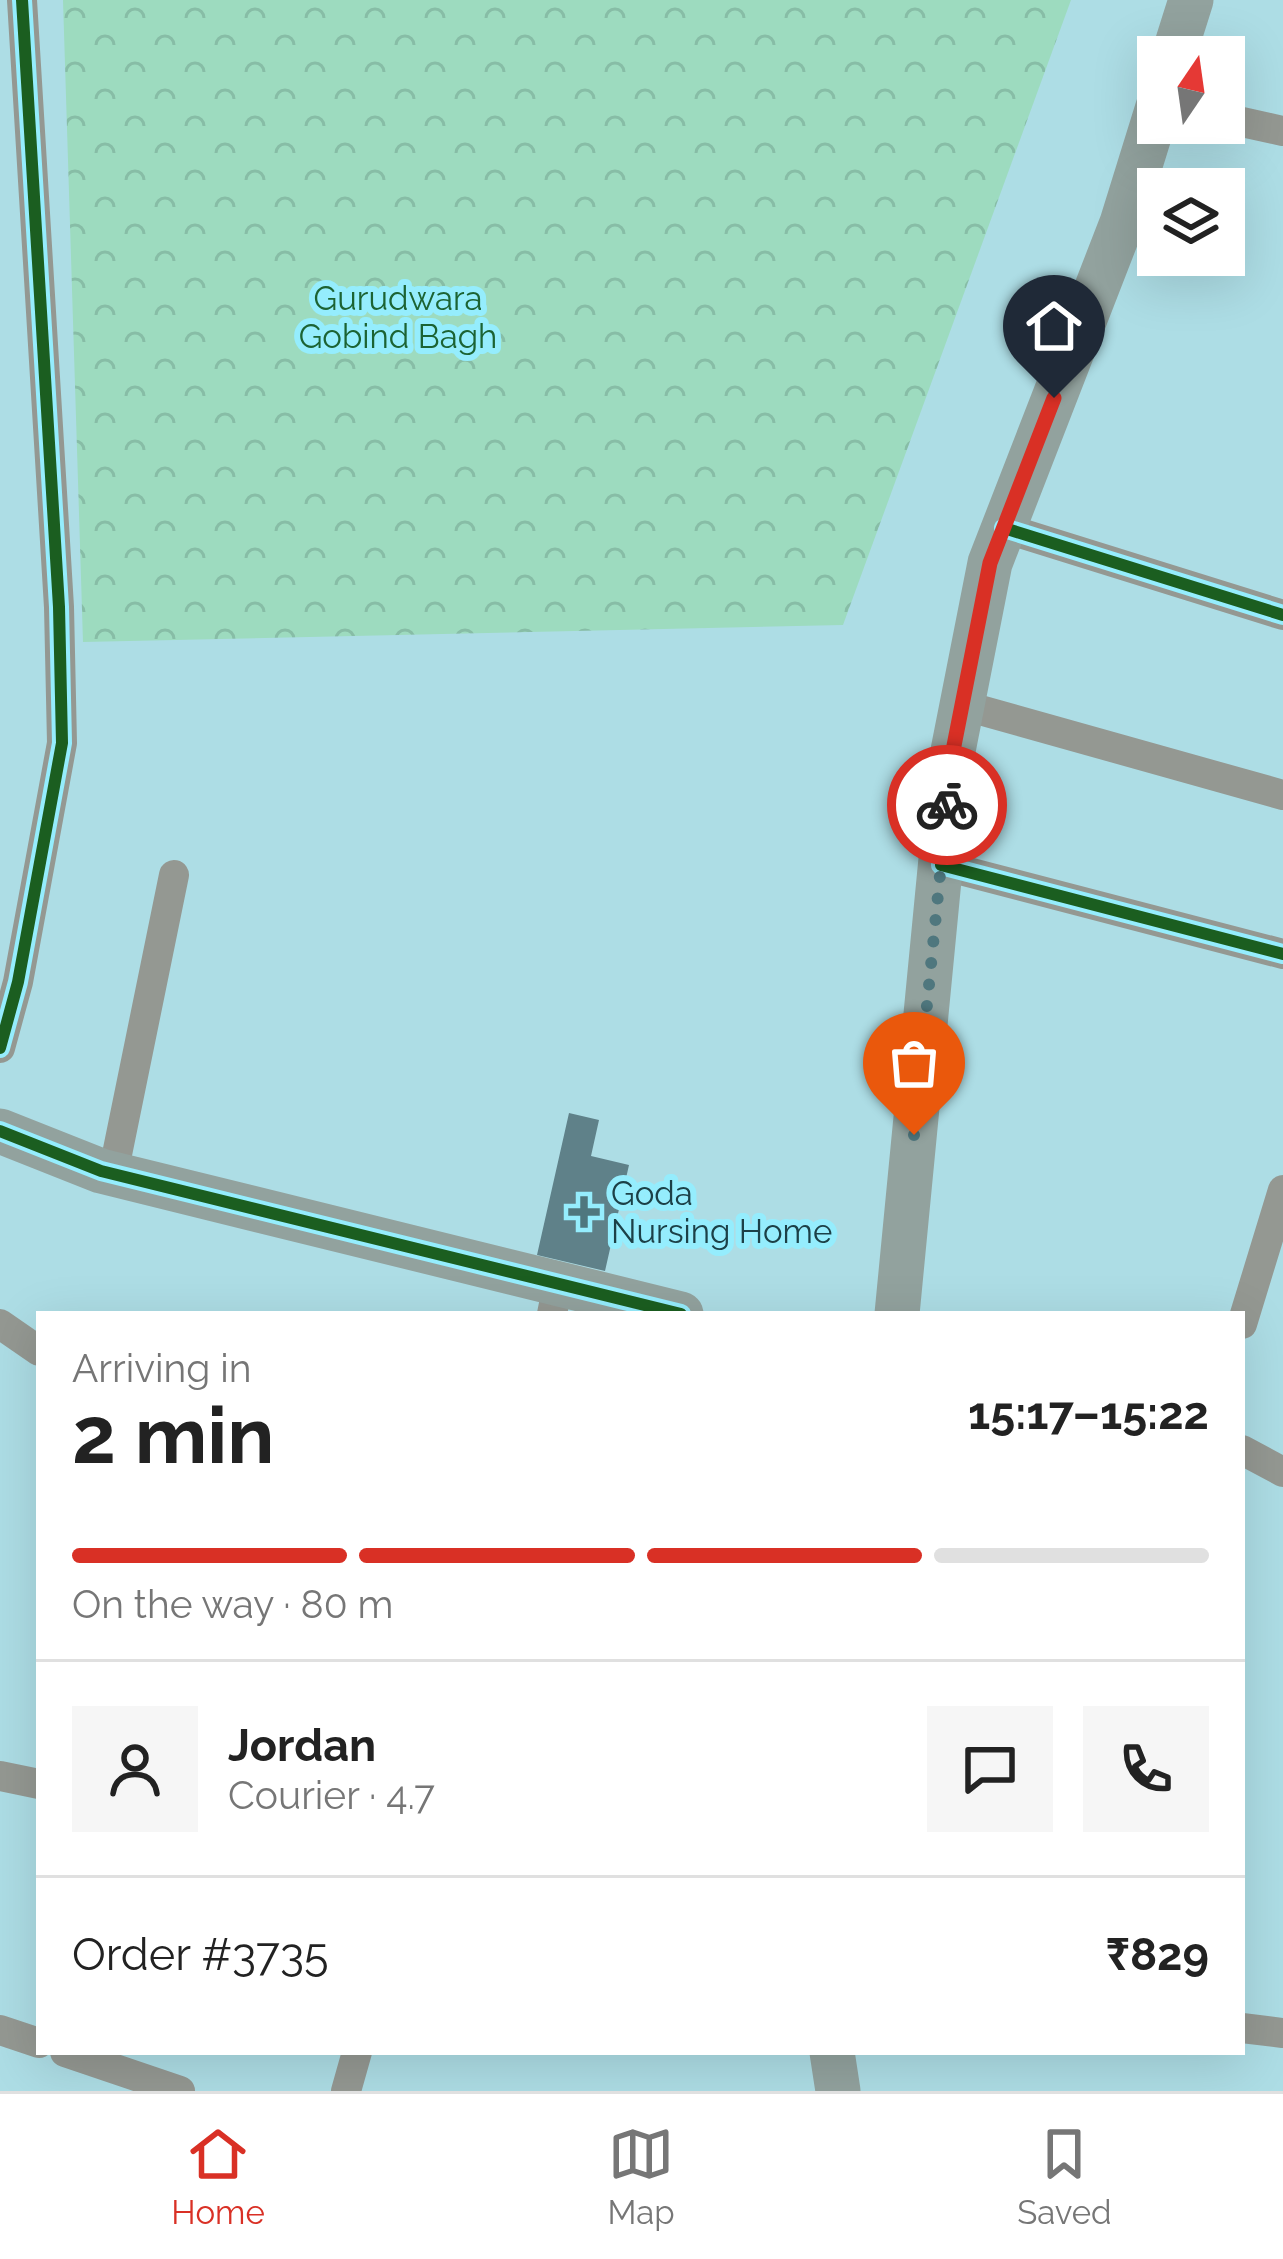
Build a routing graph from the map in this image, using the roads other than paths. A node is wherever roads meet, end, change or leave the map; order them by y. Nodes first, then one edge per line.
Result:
1 (22, 0) edge
2 (1191, 0) edge
3 (1180, 36) edge
4 (1245, 123) edge
5 (1283, 131) edge
6 (1146, 144) edge
7 (1004, 528) junction
8 (1283, 615) edge
9 (962, 705) junction
10 (1283, 795) edge
11 (941, 865) junction
12 (174, 875) dead end
13 (1283, 954) edge
14 (0, 1048) edge
15 (0, 1131) edge
16 (113, 1174) junction
17 (1283, 1190) edge
18 (555, 1299) edge
19 (656, 1311) edge
20 (897, 1311) edge
21 (1245, 1314) edge
22 (0, 1324) edge
23 (36, 1349) edge
24 (1245, 1452) edge
25 (1283, 1472) edge
26 (0, 1776) edge
27 (36, 1783) edge
28 (1245, 2028) edge
29 (0, 2030) edge
30 (1283, 2033) edge
31 (36, 2042) edge
32 (74, 2055) edge
33 (356, 2055) edge
34 (180, 2091) edge
35 (346, 2091) edge

1 - 14 street
2 - 3 main road
4 - 5 street
6 - 7 main road
7 - 8 street
7 - 9 main road
9 - 10 street
9 - 11 main road
11 - 13 street
11 - 20 main road
12 - 16 street
15 - 16 main road
16 - 18 main road
17 - 21 street
18 - 19 main road
22 - 23 street
24 - 25 street
26 - 27 street
28 - 30 street
29 - 31 street
32 - 34 street
33 - 35 street

